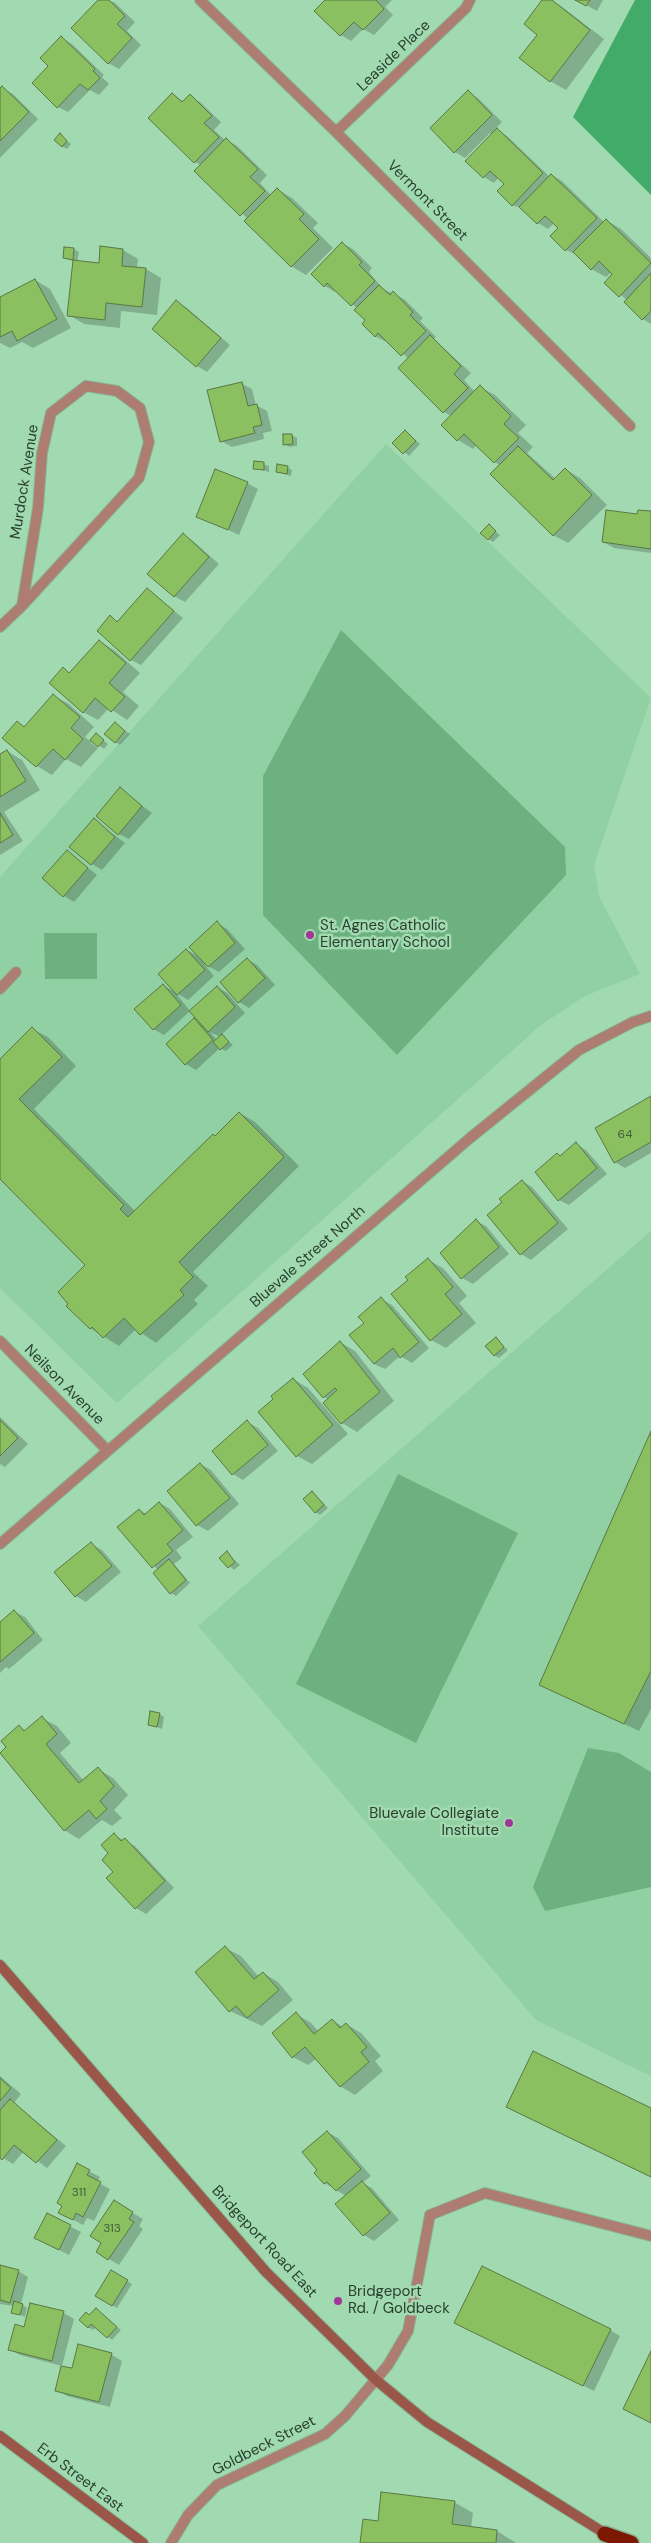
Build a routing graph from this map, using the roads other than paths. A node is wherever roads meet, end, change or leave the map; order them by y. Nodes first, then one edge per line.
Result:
1 (200, 0) edge
2 (470, 0) edge
3 (336, 132) junction
4 (630, 426) dead end
5 (22, 606) junction
6 (0, 627) edge
7 (16, 972) dead end
8 (0, 989) edge
9 (651, 1016) edge
10 (0, 1342) edge
11 (107, 1450) junction
12 (0, 1544) edge
13 (0, 1965) edge
14 (651, 2236) edge
15 (376, 2380) junction
16 (0, 2436) edge
17 (605, 2534) junction
18 (143, 2543) edge
19 (171, 2543) edge
20 (622, 2543) edge
21 (631, 2543) edge

1 - 3 street, Vermont Street
2 - 3 street, Leaside Place
3 - 4 street, Vermont Street
5 - 5 street, Murdock Avenue
5 - 6 street, Murdock Avenue
7 - 8 street
9 - 11 street, Bluevale Street North
10 - 11 street, Neilson Avenue
11 - 12 street, Bluevale Street North
13 - 15 main road, Bridgeport Road East
14 - 15 street, Goldbeck Street
15 - 17 main road, Bridgeport Road East
15 - 19 street, Goldbeck Street
16 - 18 main road, Erb Street East
17 - 20 main road, Bridgeport Road East
17 - 21 highway

